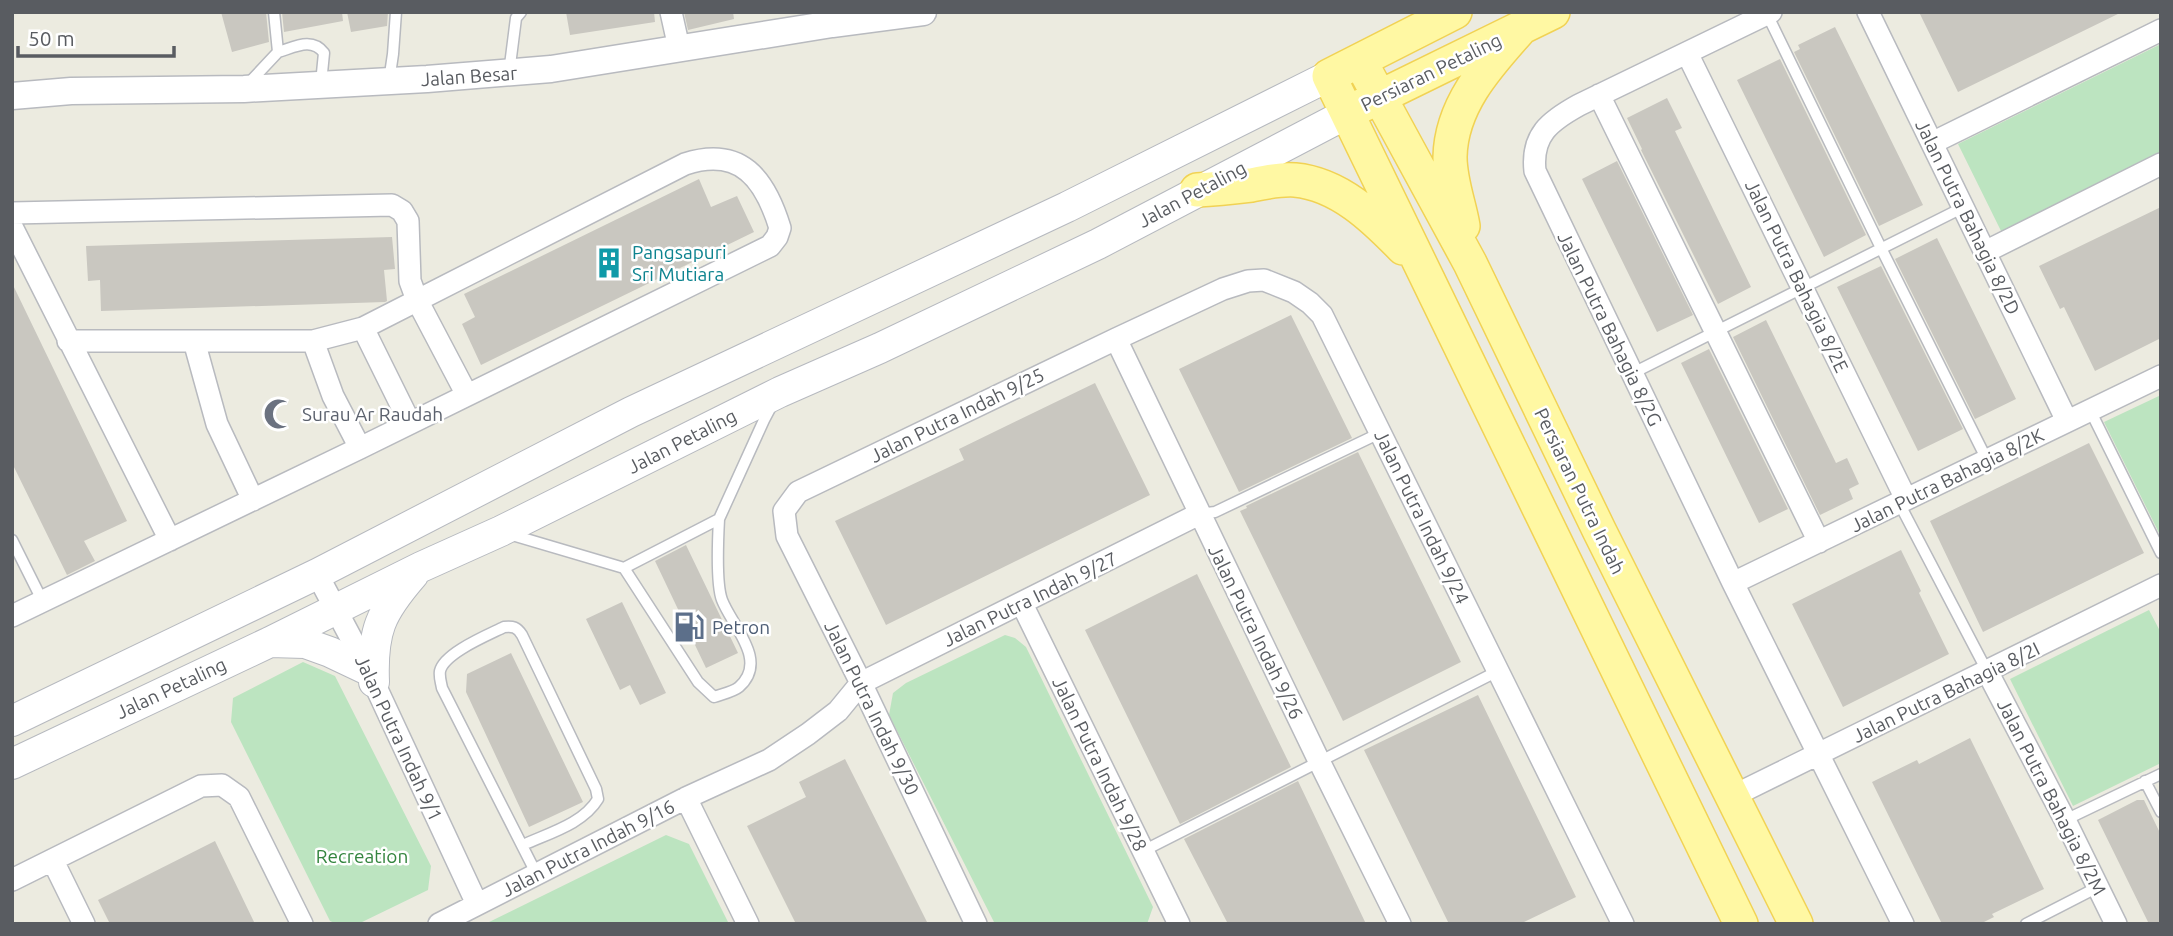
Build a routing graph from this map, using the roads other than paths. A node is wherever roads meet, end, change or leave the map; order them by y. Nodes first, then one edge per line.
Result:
1 (274, 12) edge
2 (396, 12) edge
3 (521, 12) edge
4 (671, 12) edge
5 (923, 12) edge
6 (1455, 12) edge
7 (1553, 12) edge
8 (1868, 12) edge
9 (1769, 13) edge
10 (832, 18) edge
11 (1521, 28) junction
12 (2161, 30) edge
13 (679, 48) junction
14 (278, 52) junction
15 (1688, 53) junction
16 (1360, 61) junction
17 (509, 73) junction
18 (1329, 76) junction
19 (389, 81) junction
20 (321, 85) junction
21 (244, 89) junction
22 (1600, 94) junction
23 (12, 96) edge
24 (1379, 98) junction
25 (1348, 113) junction
26 (1932, 144) junction
27 (2161, 164) edge
28 (1197, 190) junction
29 (1964, 207) junction
30 (12, 214) edge
31 (12, 227) edge
32 (1881, 248) junction
33 (1985, 252) junction
34 (1470, 263) junction
35 (1429, 284) junction
36 (1803, 287) junction
37 (417, 300) junction
38 (363, 328) junction
39 (1716, 331) junction
40 (1116, 338) junction
41 (68, 341) junction
42 (194, 341) junction
43 (313, 341) junction
44 (1631, 374) junction
45 (2161, 376) edge
46 (780, 392) junction
47 (467, 395) junction
48 (2090, 410) junction
49 (2067, 421) junction
50 (410, 423) junction
51 (1380, 433) junction
52 (360, 449) junction
53 (1987, 460) junction
54 (798, 492) joint
55 (253, 500) junction
56 (1903, 501) junction
57 (1199, 514) junction
58 (719, 519) junction
59 (501, 531) junction
60 (12, 540) edge
61 (170, 540) junction
62 (1819, 542) junction
63 (2161, 553) edge
64 (421, 567) junction
65 (624, 568) junction
66 (317, 574) junction
67 (1733, 583) junction
68 (2159, 590) edge
69 (43, 602) junction
70 (1022, 604) junction
71 (336, 609) junction
72 (12, 617) edge
73 (270, 642) junction
74 (1498, 671) junction
75 (1987, 671) junction
76 (371, 676) junction
77 (861, 683) junction
78 (12, 720) edge
79 (1818, 755) junction
80 (1320, 763) junction
81 (12, 764) edge
82 (2161, 774) edge
83 (2145, 781) junction
84 (1731, 797) junction
85 (687, 798) junction
86 (2161, 813) edge
87 (2065, 820) junction
88 (523, 845) junction
89 (1143, 851) junction
90 (53, 860) junction
91 (536, 873) junction
92 (12, 880) edge
93 (2098, 887) junction
94 (477, 904) junction
95 (84, 924) edge
96 (302, 924) edge
97 (439, 924) edge
98 (748, 924) edge
99 (976, 924) edge
100 (1179, 924) edge
101 (1400, 924) edge
102 (1623, 924) edge
103 (1741, 924) edge
104 (1796, 924) edge
105 (1903, 924) edge
106 (2026, 924) edge
107 (2116, 924) edge

1 - 14 lane
2 - 19 lane
3 - 17 lane
4 - 13 street
5 - 10 street, Jalan Besar
6 - 16 main road
7 - 11 main road, Persiaran Petaling
8 - 26 street, Jalan Putra Bahagia 8/2D
9 - 15 street, Jalan Putra Bahagia 8/2G
9 - 32 lane
10 - 13 street, Jalan Besar
11 - 24 main road, Persiaran Petaling
11 - 34 main road
12 - 26 street
13 - 17 street, Jalan Besar
14 - 20 lane
14 - 21 lane
15 - 22 street, Jalan Putra Bahagia 8/2G
15 - 36 street, Jalan Putra Bahagia 8/2E
16 - 18 main road
16 - 24 main road, Persiaran Putra Indah
17 - 19 street, Jalan Besar
18 - 25 main road
18 - 66 main road, Jalan Petaling
19 - 20 street, Jalan Besar
20 - 21 street, Jalan Besar
21 - 23 street, Jalan Besar
22 - 39 street
22 - 44 street, Jalan Putra Bahagia 8/2G
24 - 25 main road, Persiaran Petaling
24 - 34 main road, Persiaran Putra Indah
25 - 28 main road, Jalan Petaling
25 - 35 main road
26 - 29 street, Jalan Putra Bahagia 8/2D
27 - 33 street
28 - 35 main road
28 - 46 main road, Jalan Petaling
29 - 32 lane
29 - 33 street, Jalan Putra Bahagia 8/2D
30 - 37 street
31 - 41 street
32 - 36 lane
32 - 53 lane
33 - 49 street, Jalan Putra Bahagia 8/2D
34 - 84 main road, Persiaran Putra Indah
35 - 103 main road
36 - 39 lane
36 - 56 street, Jalan Putra Bahagia 8/2E
37 - 38 street
37 - 47 street
37 - 47 street
38 - 43 street
38 - 50 street
39 - 44 lane
39 - 62 street
40 - 51 street, Jalan Putra Indah 9/24
40 - 54 street, Jalan Putra Indah 9/25
40 - 57 street, Jalan Putra Indah 9/26
41 - 42 street
41 - 61 street
42 - 43 street
42 - 55 street
43 - 52 street
44 - 67 street, Jalan Putra Bahagia 8/2G
45 - 48 street, Jalan Putra Bahagia 8/2K
46 - 58 lane
46 - 59 main road, Jalan Petaling
47 - 50 street
48 - 49 street, Jalan Putra Bahagia 8/2K
48 - 63 lane
49 - 53 street, Jalan Putra Bahagia 8/2K
50 - 52 street
51 - 57 lane
51 - 74 street, Jalan Putra Indah 9/24
52 - 55 street
53 - 56 street, Jalan Putra Bahagia 8/2K
54 - 77 street, Jalan Putra Indah 9/30
55 - 61 street
56 - 62 street, Jalan Putra Bahagia 8/2K
56 - 75 lane
57 - 70 street, Jalan Putra Indah 9/27
57 - 80 street, Jalan Putra Indah 9/26
58 - 65 lane
58 - 65 lane
59 - 64 main road, Jalan Petaling
59 - 65 lane
60 - 69 lane
61 - 69 street
62 - 67 street, Jalan Putra Bahagia 8/2K
64 - 71 main road, Jalan Petaling
64 - 76 main road
66 - 71 street, Jalan Putra Indah 9/1
66 - 78 main road, Jalan Petaling
67 - 79 street, Jalan Putra Bahagia 8/2G
68 - 75 street, Jalan Putra Bahagia 8/2I
69 - 72 street
70 - 77 street, Jalan Putra Indah 9/27
70 - 89 street, Jalan Putra Indah 9/28
71 - 73 main road, Jalan Petaling
71 - 76 street, Jalan Putra Indah 9/1
73 - 76 main road
73 - 81 main road, Jalan Petaling
74 - 80 lane
74 - 102 street, Jalan Putra Indah 9/24
75 - 79 street, Jalan Putra Bahagia 8/2I
75 - 87 street, Jalan Putra Bahagia 8/2M
76 - 94 street, Jalan Putra Indah 9/1
77 - 85 street
77 - 99 street, Jalan Putra Indah 9/30
79 - 84 street, Jalan Putra Bahagia 8/2I
79 - 105 street, Jalan Putra Bahagia 8/2G
80 - 89 lane
80 - 101 street, Jalan Putra Indah 9/26
82 - 83 lane
83 - 86 lane
83 - 87 lane
84 - 104 main road, Persiaran Putra Indah
85 - 91 street, Jalan Putra Indah 9/16
85 - 98 street, Jalan Putra Indah 9/16
87 - 93 street, Jalan Putra Bahagia 8/2M
88 - 88 lane
88 - 91 lane
89 - 100 street, Jalan Putra Indah 9/28
90 - 92 street
90 - 95 street
90 - 96 street
91 - 94 street, Jalan Putra Indah 9/16
93 - 106 lane
93 - 107 street, Jalan Putra Bahagia 8/2M
94 - 97 street, Jalan Putra Indah 9/16

